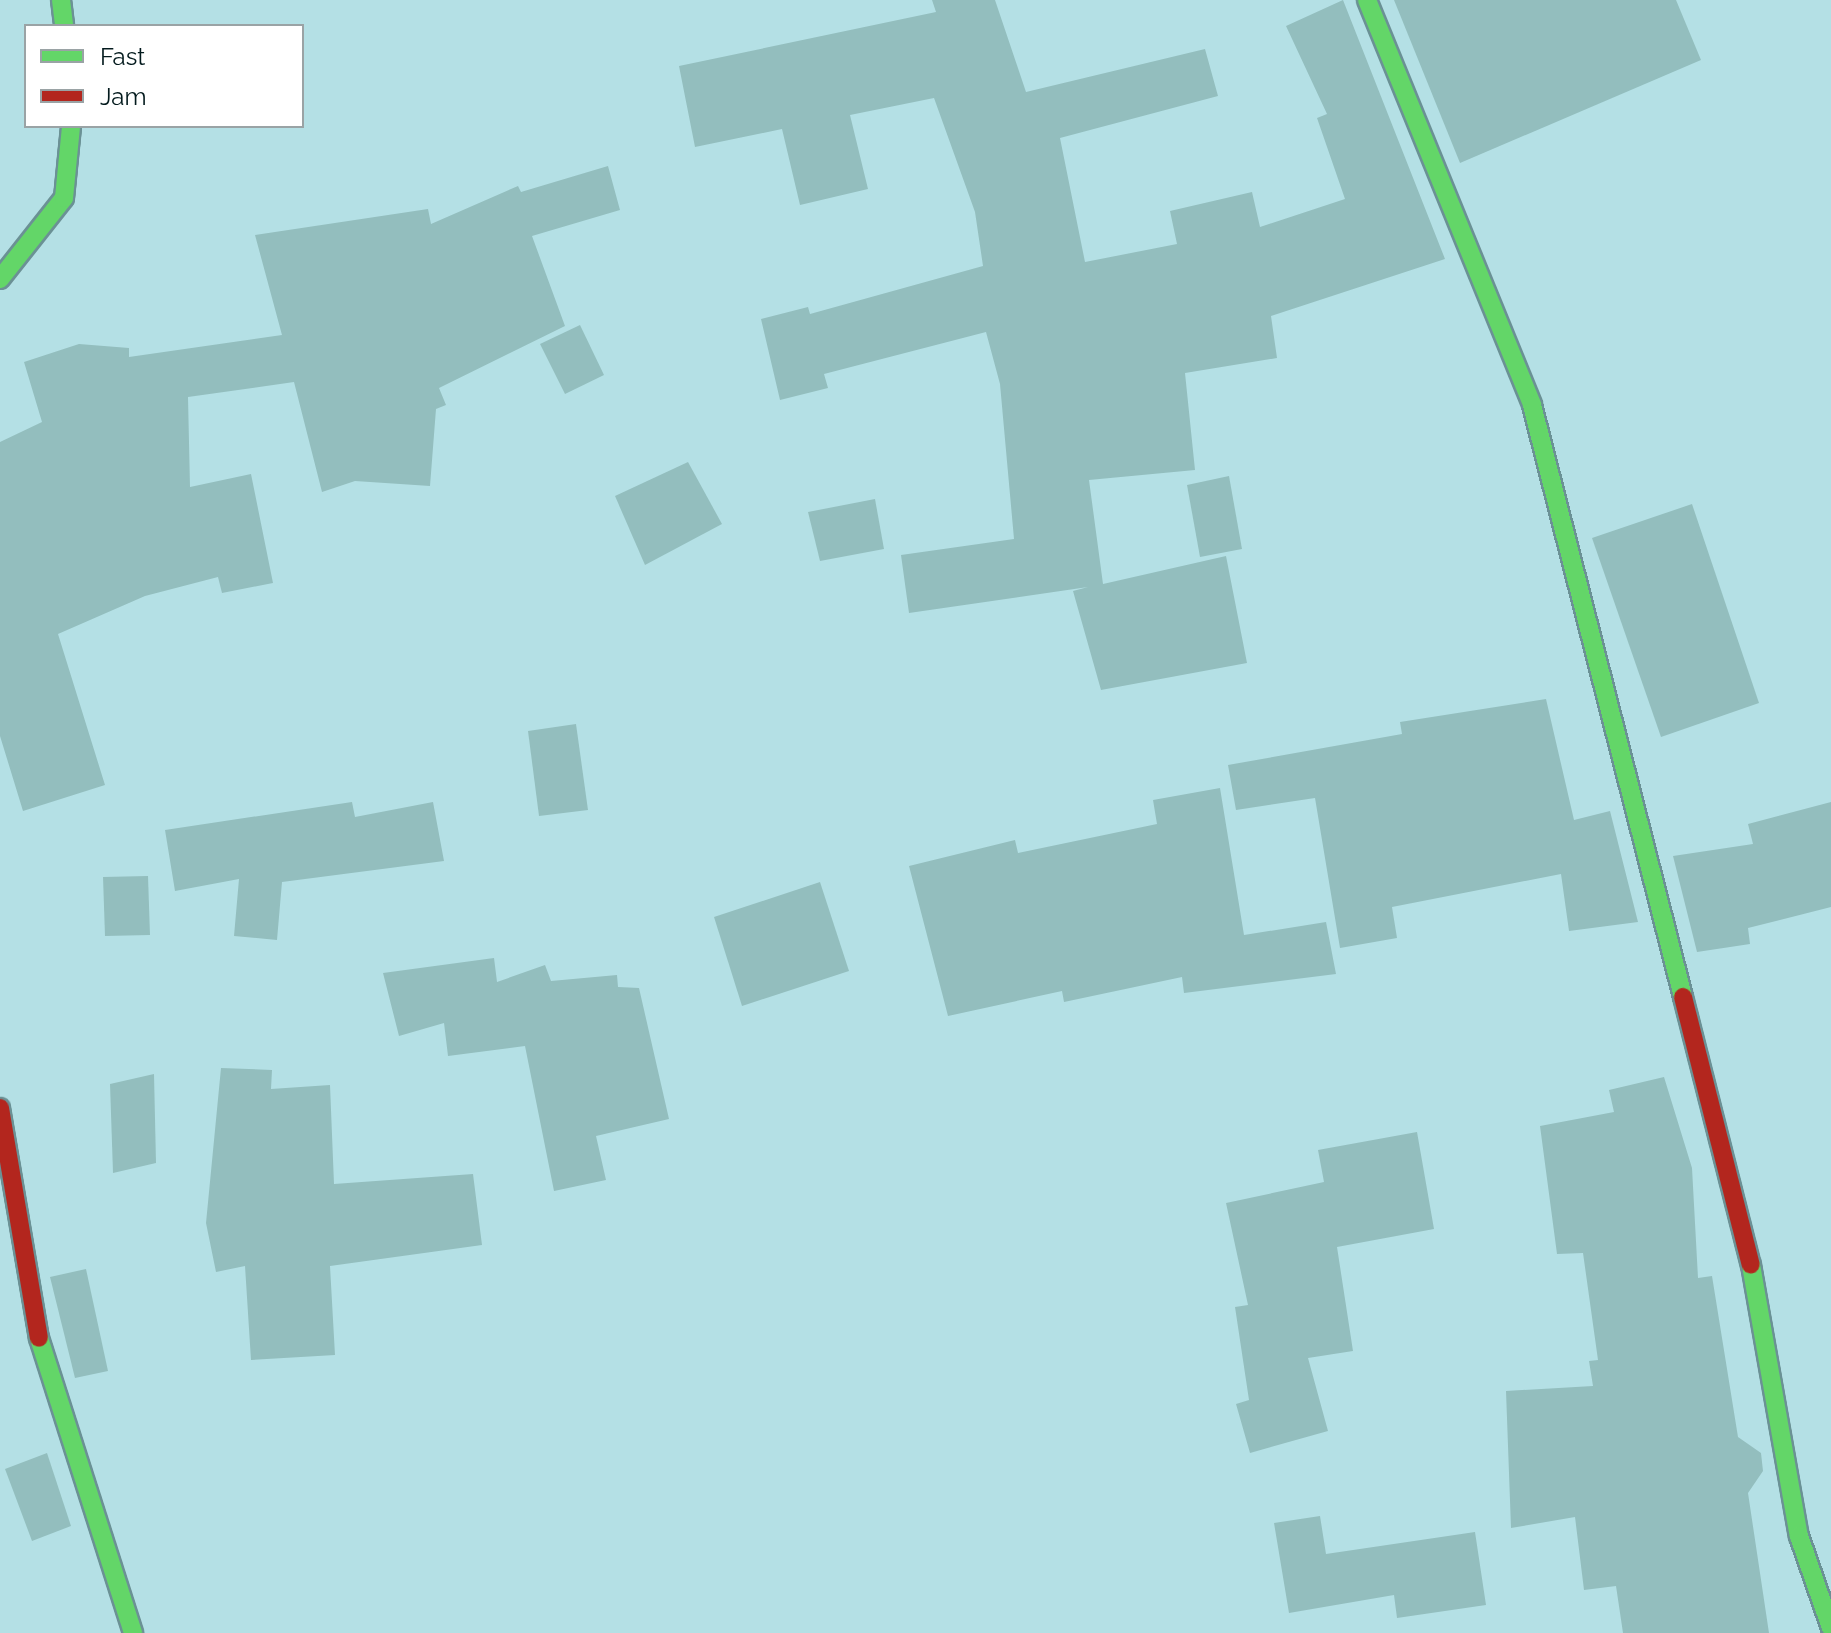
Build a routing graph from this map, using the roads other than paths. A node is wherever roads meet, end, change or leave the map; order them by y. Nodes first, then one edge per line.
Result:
1 (61, 0) edge
2 (1367, 0) edge
3 (64, 24) edge
4 (71, 128) edge
5 (0, 279) edge
6 (0, 1108) edge
7 (1831, 1628) edge
8 (133, 1633) edge

1 - 3 street
2 - 7 street
4 - 5 street
6 - 8 street

